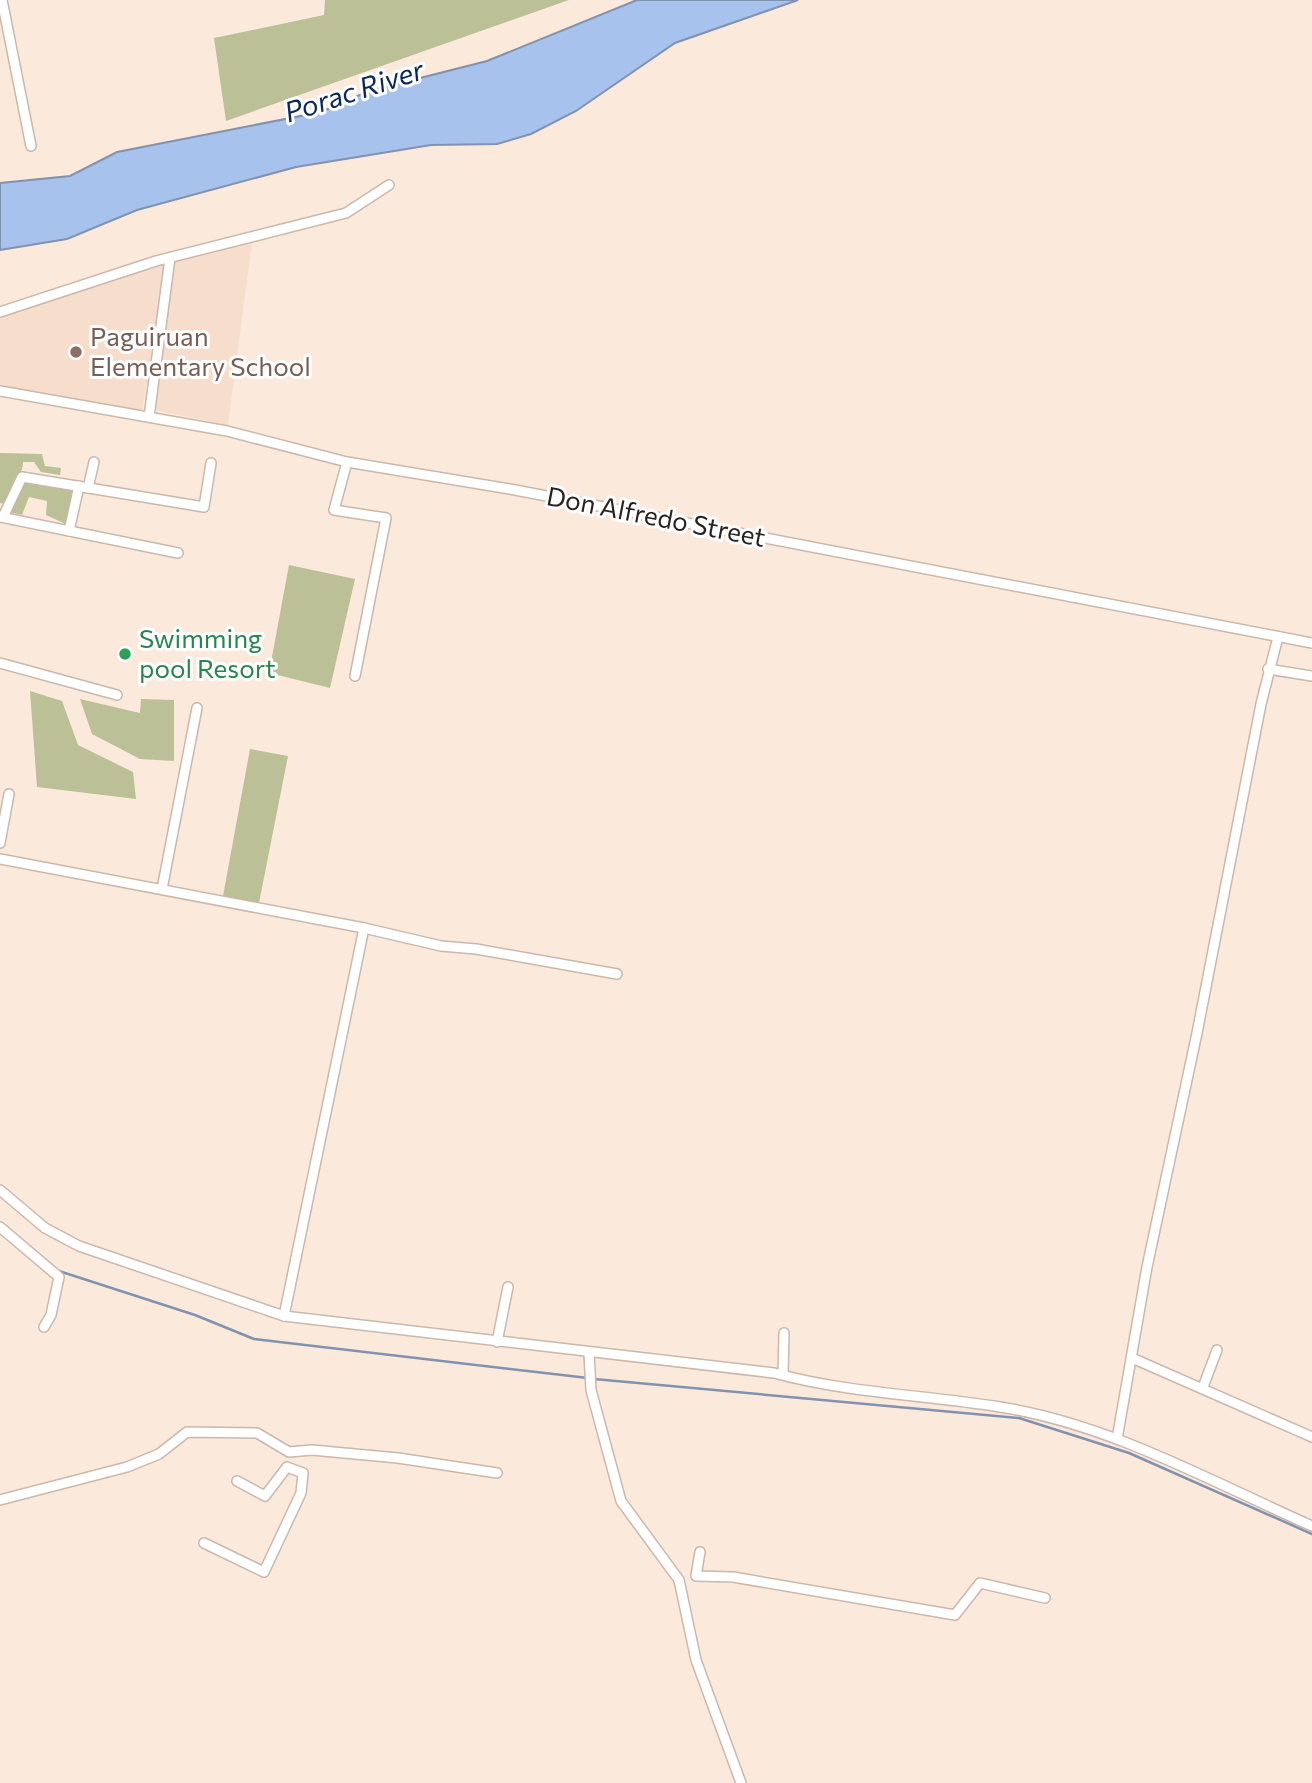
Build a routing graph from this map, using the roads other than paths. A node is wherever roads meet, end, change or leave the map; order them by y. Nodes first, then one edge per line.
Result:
1 (2, 0) edge
2 (31, 146) dead end
3 (389, 185) dead end
4 (170, 258) junction
5 (0, 312) edge
6 (0, 391) edge
7 (149, 417) junction
8 (347, 462) junction
9 (94, 463) dead end
10 (211, 463) dead end
11 (83, 487) junction
12 (2, 517) edge
13 (69, 531) junction
14 (178, 553) dead end
15 (1278, 637) junction
16 (1312, 643) edge
17 (0, 663) edge
18 (1268, 669) junction
19 (355, 676) dead end
20 (1312, 676) edge
21 (117, 695) dead end
22 (197, 708) dead end
23 (9, 794) dead end
24 (0, 843) edge
25 (0, 859) edge
26 (162, 889) junction
27 (364, 928) junction
28 (617, 974) dead end
29 (0, 1191) edge
30 (0, 1227) edge
31 (508, 1287) dead end
32 (284, 1316) junction
33 (44, 1327) dead end
34 (785, 1333) dead end
35 (497, 1342) junction
36 (1217, 1350) dead end
37 (590, 1357) junction
38 (1132, 1358) junction
39 (783, 1375) junction
40 (1203, 1387) junction
41 (1312, 1437) edge
42 (1117, 1439) junction
43 (497, 1473) dead end
44 (237, 1481) dead end
45 (0, 1501) edge
46 (1312, 1526) edge
47 (204, 1543) dead end
48 (700, 1552) dead end
49 (1045, 1598) dead end
50 (741, 1783) edge

1 - 2 street
3 - 4 street
4 - 5 street
4 - 7 street
6 - 7 street, Don Alfredo Street
7 - 8 street, Don Alfredo Street
8 - 15 street, Don Alfredo Street
8 - 19 street
9 - 11 street
10 - 11 street
11 - 12 street
11 - 13 street
12 - 13 street
13 - 14 street
15 - 16 street, Don Alfredo Street
15 - 18 street
17 - 21 street
18 - 20 street
18 - 38 street
22 - 26 street
23 - 24 street
25 - 26 street
26 - 27 street
27 - 28 street
27 - 32 street
29 - 32 street
30 - 33 street
31 - 35 street
32 - 35 street
34 - 39 street
35 - 37 street
36 - 40 street
37 - 39 street
37 - 50 street
38 - 40 street
38 - 42 street
39 - 42 street
40 - 41 street
42 - 46 street
43 - 45 street
44 - 47 street
48 - 49 street

